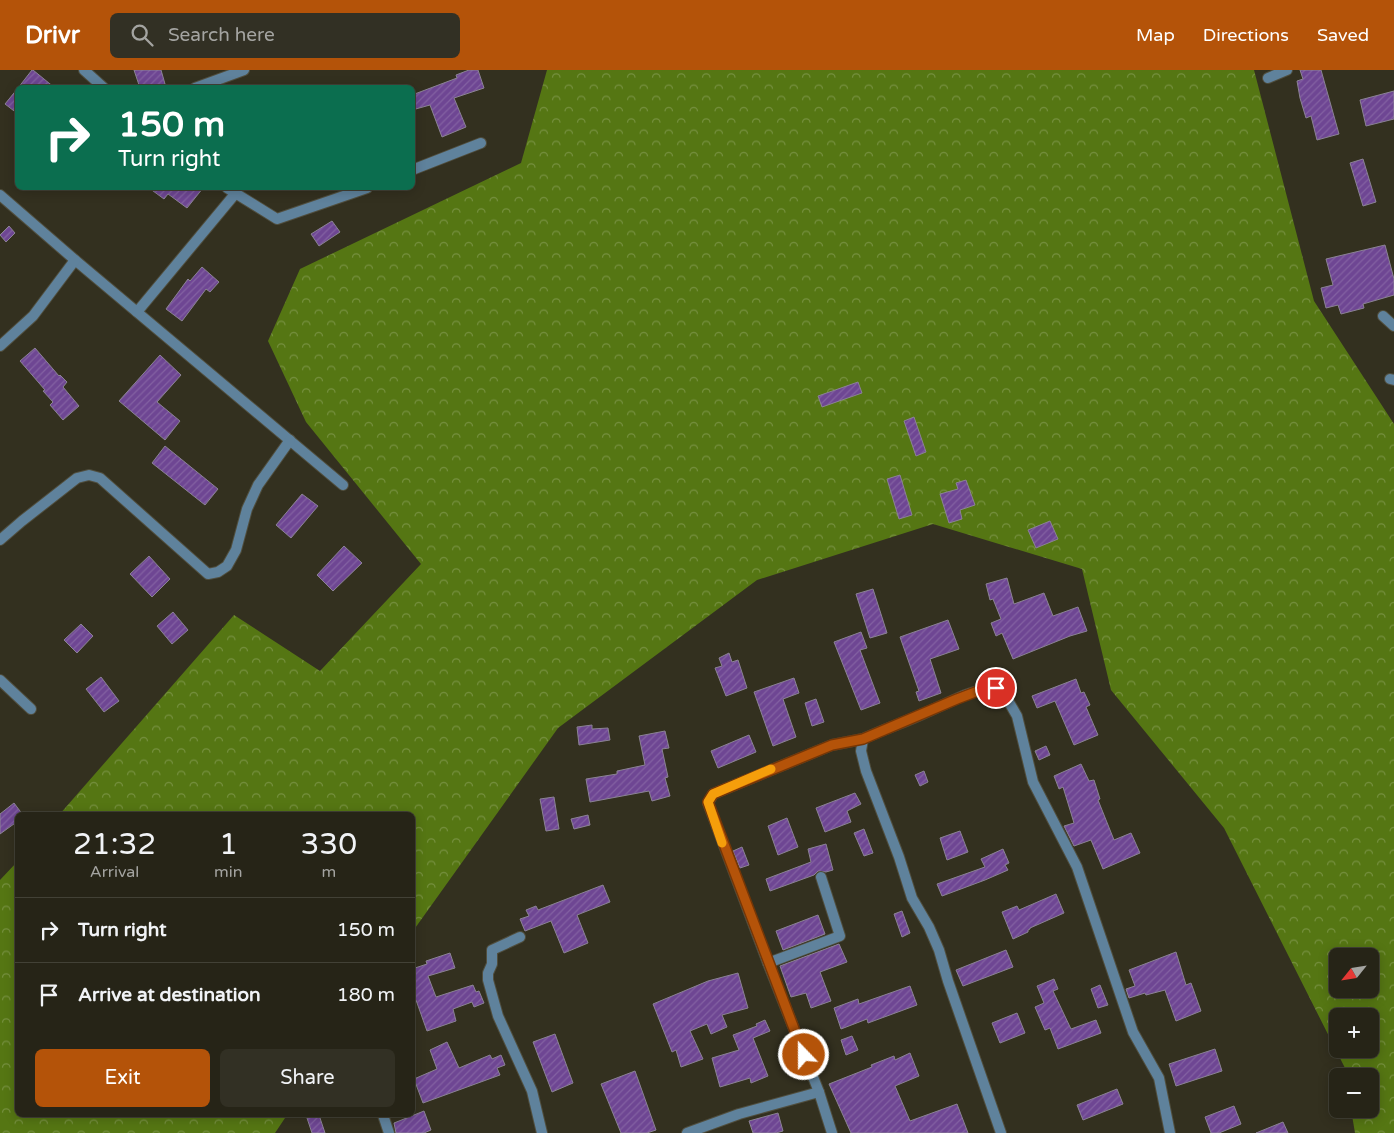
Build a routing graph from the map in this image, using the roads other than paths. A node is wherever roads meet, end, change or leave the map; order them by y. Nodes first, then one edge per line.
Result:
1 (84, 70) edge
2 (244, 70) edge
3 (1287, 70) edge
4 (1268, 78) dead end
5 (101, 85) edge
6 (203, 85) edge
7 (481, 143) dead end
8 (415, 169) edge
9 (361, 190) edge
10 (231, 191) edge
11 (0, 195) edge
12 (74, 260) junction
13 (137, 312) junction
14 (1383, 316) dead end
15 (1394, 326) edge
16 (0, 346) edge
17 (290, 440) junction
18 (343, 485) dead end
19 (0, 540) edge
20 (0, 680) edge
21 (31, 709) dead end
22 (863, 739) junction
23 (821, 877) dead end
24 (520, 937) dead end
25 (768, 963) junction
26 (819, 1092) junction
27 (384, 1117) edge
28 (389, 1133) edge
29 (542, 1133) edge
30 (687, 1133) edge
31 (832, 1133) edge
32 (1000, 1133) edge
33 (1170, 1133) edge

1 - 5 street
2 - 6 street
3 - 4 street
7 - 8 street
9 - 10 street
10 - 13 street
11 - 12 street
12 - 13 street
12 - 16 street
13 - 17 street
14 - 15 street
17 - 18 street
17 - 19 street
20 - 21 street
22 - 25 street
22 - 32 street
22 - 33 street
23 - 25 street
24 - 29 street
25 - 26 street
26 - 30 street
26 - 31 street
27 - 28 street

